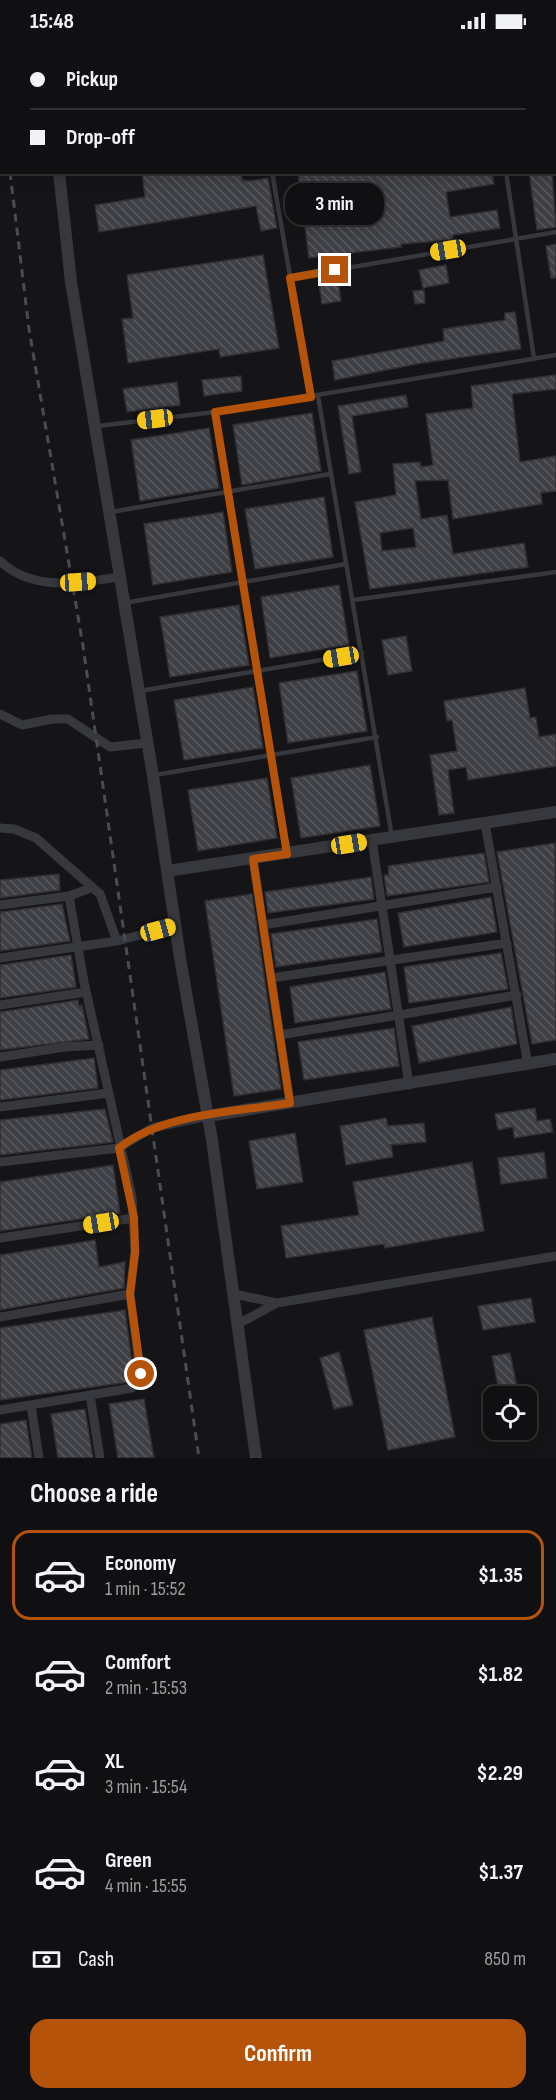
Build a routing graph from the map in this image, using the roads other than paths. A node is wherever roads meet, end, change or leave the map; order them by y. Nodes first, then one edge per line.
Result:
1 (59, 174) edge
2 (272, 174) edge
3 (506, 174) edge
4 (556, 232) edge
5 (516, 239) junction
6 (290, 278) junction
7 (556, 355) edge
8 (534, 358) junction
9 (318, 396) junction
10 (311, 397) junction
11 (215, 412) junction
12 (95, 426) junction
13 (330, 474) junction
14 (228, 491) junction
15 (108, 512) junction
16 (0, 561) edge
17 (346, 564) junction
18 (556, 572) edge
19 (119, 577) junction
20 (241, 582) junction
21 (352, 600) junction
22 (123, 603) junction
23 (362, 653) junction
24 (256, 672) junction
25 (138, 691) junction
26 (0, 714) edge
27 (377, 737) junction
28 (147, 743) junction
29 (270, 755) junction
30 (153, 776) junction
31 (556, 812) edge
32 (485, 823) junction
33 (0, 828) edge
34 (392, 837) junction
35 (372, 840) junction
36 (287, 854) junction
37 (253, 859) junction
38 (167, 871) junction
39 (497, 887) junction
40 (91, 888) junction
41 (69, 896) junction
42 (0, 905) edge
43 (382, 906) junction
44 (263, 925) junction
45 (175, 926) junction
46 (117, 941) junction
47 (507, 943) junction
48 (77, 948) junction
49 (0, 958) edge
50 (390, 962) junction
51 (271, 978) junction
52 (86, 992) junction
53 (517, 995) junction
54 (0, 1005) edge
55 (397, 1017) junction
56 (280, 1035) junction
57 (99, 1045) junction
58 (0, 1058) edge
59 (556, 1059) edge
60 (528, 1065) junction
61 (409, 1085) junction
62 (109, 1093) junction
63 (290, 1103) junction
64 (0, 1107) edge
65 (208, 1116) junction
66 (119, 1148) junction
67 (0, 1162) edge
68 (134, 1218) junction
69 (0, 1238) edge
70 (556, 1256) edge
71 (130, 1294) junction
72 (234, 1294) junction
73 (277, 1303) junction
74 (0, 1317) edge
75 (238, 1324) junction
76 (90, 1395) junction
77 (31, 1405) junction
78 (0, 1410) edge
79 (39, 1458) edge
80 (99, 1458) edge
81 (256, 1458) edge

1 - 12 street
2 - 6 lane
3 - 5 lane
4 - 5 lane
5 - 6 lane
5 - 8 lane
6 - 10 lane
7 - 8 lane
8 - 9 lane
9 - 10 lane
9 - 13 lane
10 - 11 lane
11 - 12 lane
11 - 14 lane
12 - 15 street
13 - 14 lane
13 - 17 lane
14 - 15 lane
14 - 20 lane
15 - 19 street
16 - 19 street
17 - 20 lane
17 - 21 lane
18 - 21 lane
19 - 22 street
20 - 22 lane
20 - 24 lane
21 - 23 lane
22 - 25 street
23 - 24 lane
23 - 27 lane
24 - 25 lane
24 - 29 lane
25 - 28 street
26 - 28 street
27 - 29 lane
27 - 34 lane
28 - 30 street
29 - 30 lane
29 - 36 lane
30 - 38 street
31 - 32 street
32 - 34 street
32 - 39 street
33 - 40 street
34 - 35 street
35 - 36 street
35 - 43 street
36 - 37 street
37 - 38 street
37 - 44 street
38 - 45 street
39 - 43 street
39 - 47 street
40 - 41 street
40 - 46 street
41 - 42 street
41 - 48 street
43 - 44 street
43 - 50 street
44 - 51 street
45 - 46 street
45 - 65 street
46 - 48 street
47 - 50 street
47 - 53 street
48 - 49 street
48 - 52 street
50 - 51 street
50 - 55 street
51 - 56 street
52 - 54 street
52 - 57 street
53 - 55 street
53 - 60 street
55 - 56 street
55 - 61 street
56 - 63 street
57 - 58 street
57 - 62 street
59 - 60 street
60 - 61 street
61 - 63 street
62 - 64 street
62 - 66 street
63 - 65 street
65 - 66 street
65 - 72 street
66 - 67 street
66 - 68 street
68 - 69 street
68 - 71 street
70 - 73 street
71 - 74 street
71 - 76 street
72 - 73 street
72 - 75 street
73 - 75 street
75 - 81 street
76 - 77 street
76 - 80 street
77 - 78 street
77 - 79 street

